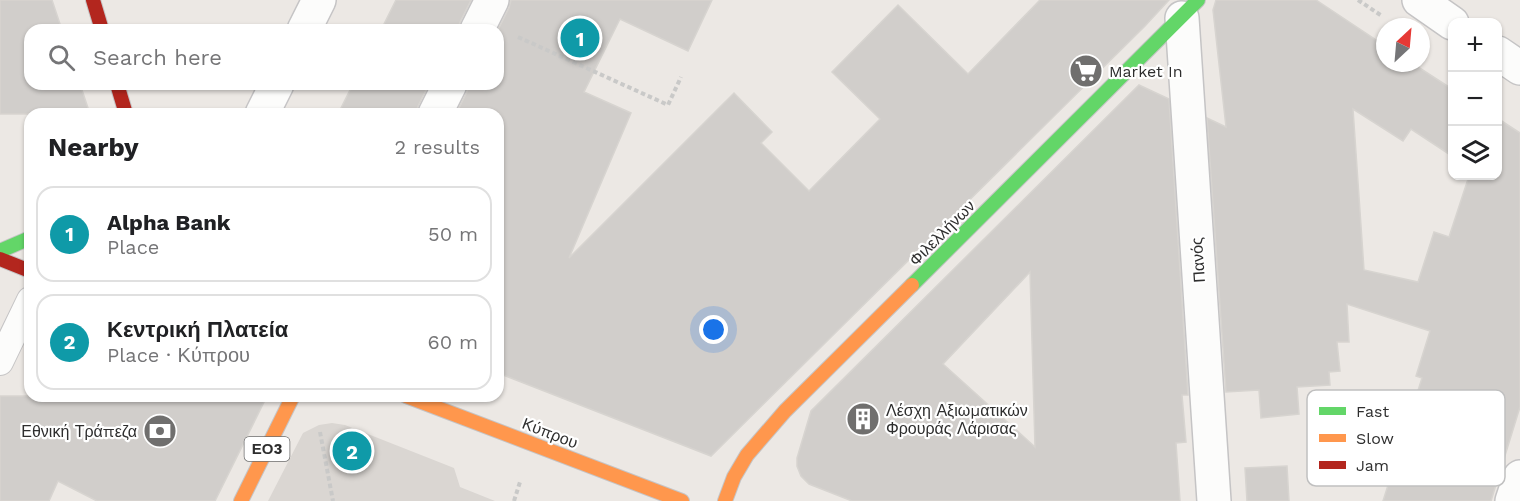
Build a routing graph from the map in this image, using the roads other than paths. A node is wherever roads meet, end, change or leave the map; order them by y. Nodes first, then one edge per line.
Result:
1 (93, 0) edge
2 (319, 0) edge
3 (1419, 0) edge
4 (1190, 9) edge
5 (1448, 20) edge
6 (100, 24) edge
7 (307, 24) edge
8 (1502, 56) edge
9 (1520, 68) edge
10 (119, 90) edge
11 (274, 90) edge
12 (447, 90) edge
13 (124, 108) edge
14 (265, 108) edge
15 (438, 108) edge
16 (24, 241) edge
17 (0, 251) edge
18 (0, 259) edge
19 (24, 269) edge
20 (24, 312) edge
21 (0, 362) edge
22 (290, 402) edge
23 (422, 402) edge
24 (1520, 477) edge
25 (241, 501) edge
26 (682, 501) edge
27 (725, 501) edge
28 (1214, 501) edge
29 (1512, 501) edge

1 - 6 street
2 - 7 street
3 - 5 street
4 - 27 street, Φιλελλήνων
4 - 28 street, Πανός
8 - 9 street
10 - 13 street
11 - 14 street
12 - 15 street
16 - 17 street
18 - 19 street
20 - 21 lane
22 - 25 street, ΕΟ3
23 - 26 street, Κύπρου
24 - 29 street

